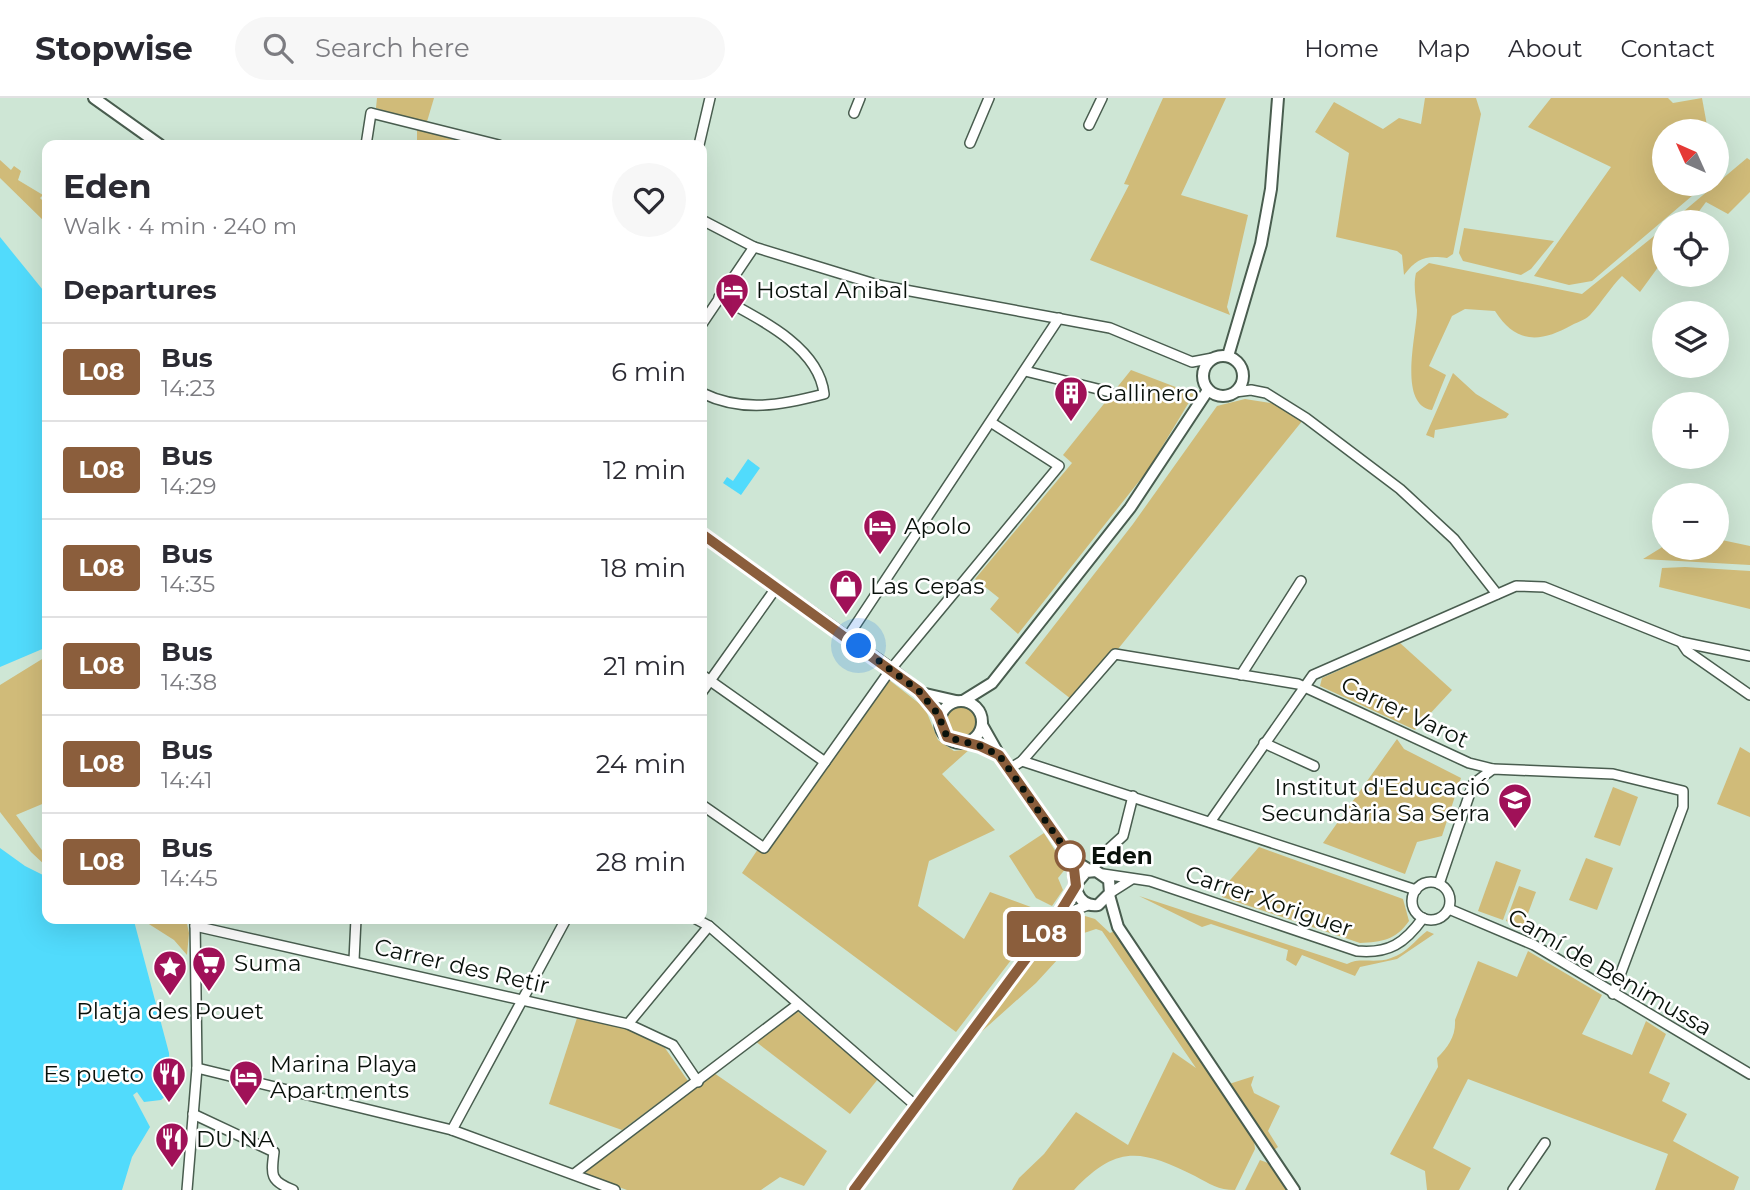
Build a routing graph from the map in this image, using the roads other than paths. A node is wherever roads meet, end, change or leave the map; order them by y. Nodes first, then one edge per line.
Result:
1 (94, 98) edge
2 (710, 98) edge
3 (860, 98) edge
4 (989, 98) edge
5 (1102, 98) edge
6 (1278, 98) edge
7 (854, 113) dead end
8 (1089, 125) dead end
9 (153, 140) edge
10 (367, 140) edge
11 (479, 140) edge
12 (700, 140) edge
13 (970, 143) dead end
14 (707, 223) edge
15 (754, 247) junction
16 (719, 297) junction
17 (707, 316) edge
18 (1059, 318) junction
19 (1228, 356) junction
20 (1213, 358) junction
21 (1025, 371) junction
22 (1208, 390) junction
23 (1110, 392) dead end
24 (1235, 392) junction
25 (707, 396) edge
26 (992, 423) junction
27 (707, 538) edge
28 (1301, 581) dead end
29 (776, 587) junction
30 (1497, 594) junction
31 (847, 638) junction
32 (1681, 642) junction
33 (1750, 656) edge
34 (891, 670) junction
35 (707, 675) edge
36 (1241, 675) junction
37 (707, 679) edge
38 (992, 683) junction
39 (1304, 687) junction
40 (919, 691) junction
41 (1750, 695) edge
42 (960, 701) junction
43 (941, 719) junction
44 (981, 720) junction
45 (966, 742) junction
46 (1264, 743) junction
47 (999, 755) junction
48 (1022, 761) junction
49 (825, 762) junction
50 (1469, 763) junction
51 (1314, 766) dead end
52 (1009, 769) junction
53 (1493, 769) junction
54 (1474, 784) junction
55 (1133, 796) junction
56 (707, 808) edge
57 (1210, 822) junction
58 (1073, 860) junction
59 (1096, 872) junction
60 (1133, 878) junction
61 (1439, 884) junction
62 (1076, 885) junction
63 (1416, 890) junction
64 (1110, 894) junction
65 (1091, 906) junction
66 (1449, 909) junction
67 (1057, 917) junction
68 (1423, 918) junction
69 (195, 924) edge
70 (203, 924) edge
71 (356, 924) edge
72 (563, 924) edge
73 (705, 924) edge
74 (709, 926) junction
75 (1118, 926) junction
76 (354, 960) junction
77 (1613, 994) junction
78 (522, 1000) junction
79 (797, 1005) junction
80 (628, 1024) junction
81 (197, 1068) junction
82 (1750, 1073) edge
83 (698, 1082) junction
84 (915, 1105) junction
85 (193, 1114) junction
86 (452, 1130) junction
87 (1545, 1143) dead end
88 (574, 1174) junction
89 (187, 1190) edge
90 (293, 1190) edge
91 (615, 1190) edge
92 (853, 1190) edge
93 (1294, 1190) edge
94 (1513, 1190) edge

1 - 9 main road
2 - 12 street
3 - 7 street
4 - 13 street
5 - 8 street
6 - 19 main road
10 - 11 street
14 - 15 street
15 - 16 street
15 - 18 street
16 - 17 street
16 - 25 street
18 - 20 street
18 - 21 street
19 - 20 main road
19 - 24 main road
20 - 22 main road
21 - 23 street
21 - 26 street
22 - 24 main road
22 - 38 main road
24 - 30 street
26 - 31 street
26 - 34 street
27 - 29 main road
28 - 36 street
29 - 31 main road
29 - 35 street
30 - 32 street
30 - 39 street
31 - 34 main road
32 - 33 street
32 - 41 street
34 - 40 main road
34 - 49 street
36 - 39 street, Carrer Varot
36 - 48 street, Carrer Varot
37 - 49 street
38 - 42 main road
38 - 44 main road
39 - 46 street
39 - 50 street, Carrer Varot
40 - 42 main road
40 - 43 main road
42 - 43 main road
42 - 44 main road
43 - 45 main road
44 - 45 main road
44 - 47 main road
45 - 47 main road
46 - 51 street
46 - 57 street
47 - 52 main road
48 - 52 street
48 - 55 street
49 - 56 street
50 - 53 street
50 - 54 street, Carrer Varot
52 - 58 main road
53 - 54 street
53 - 77 street
54 - 61 street
55 - 57 street
55 - 59 street
57 - 63 street
58 - 59 main road
58 - 62 main road
59 - 60 street, Carrer Xoriguer
59 - 62 main road
59 - 64 main road
60 - 64 street
60 - 68 street, Carrer Xoriguer
61 - 63 street
61 - 66 street
62 - 65 main road
62 - 67 street
63 - 68 street
64 - 65 main road
64 - 75 main road
65 - 67 street
65 - 75 main road
66 - 68 street
66 - 77 street, Camí de Benimussa
67 - 84 street
69 - 81 street
70 - 76 street, Carrer des Retir
71 - 76 street
72 - 78 street
73 - 74 street
74 - 79 street
74 - 80 street
75 - 93 main road
76 - 78 street, Carrer des Retir
77 - 82 street, Camí de Benimussa
78 - 80 street, Carrer des Retir
78 - 86 street
79 - 83 street
79 - 84 street
80 - 83 street, Carrer des Retir
81 - 85 street
81 - 86 street
83 - 88 street
84 - 92 street
85 - 89 street
85 - 90 street
86 - 88 street
87 - 94 street
88 - 91 street

